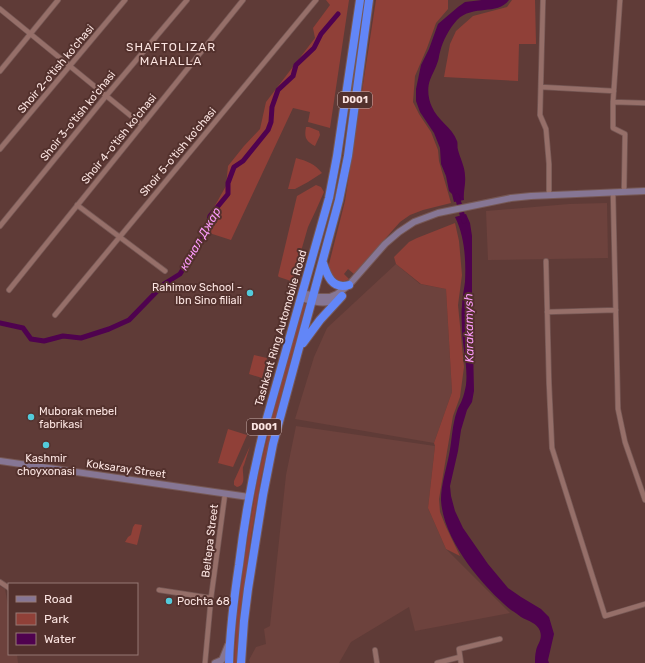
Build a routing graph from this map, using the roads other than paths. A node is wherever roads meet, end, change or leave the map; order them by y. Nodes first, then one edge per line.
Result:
1 (58, 0) edge
2 (125, 0) edge
3 (187, 0) edge
4 (243, 0) edge
5 (316, 0) edge
6 (360, 0) edge
7 (369, 0) edge
8 (542, 0) edge
9 (620, 0) edge
10 (0, 9) edge
11 (31, 33) junction
12 (69, 66) junction
13 (0, 71) edge
14 (541, 87) junction
15 (614, 91) junction
16 (106, 96) junction
17 (613, 102) junction
18 (645, 103) edge
19 (142, 125) junction
20 (0, 149) edge
21 (645, 191) edge
22 (612, 192) junction
23 (624, 192) junction
24 (549, 195) junction
25 (328, 198) junction
26 (339, 200) junction
27 (77, 206) junction
28 (447, 212) junction
29 (0, 226) edge
30 (120, 237) junction
31 (546, 261) dead end
32 (323, 262) junction
33 (165, 271) dead end
34 (349, 285) junction
35 (9, 290) dead end
36 (302, 295) junction
37 (342, 296) junction
38 (313, 298) junction
39 (616, 310) junction
40 (547, 312) junction
41 (55, 315) dead end
42 (299, 350) junction
43 (0, 461) edge
44 (225, 494) junction
45 (249, 497) junction
46 (645, 500) edge
47 (159, 590) dead end
48 (211, 598) junction
49 (645, 604) edge
50 (500, 639) dead end
51 (375, 650) dead end
52 (460, 657) junction
53 (225, 662) edge
54 (205, 663) edge
55 (215, 663) edge
56 (241, 663) edge
57 (377, 663) edge
58 (437, 663) edge
59 (462, 663) edge

1 - 11 street
2 - 12 street, Shoir 2-o'tish ko'chasi
3 - 16 street, Shoir 3-o'tish ko'chasi
4 - 19 street, Shoir 4-o'tish ko'chasi
5 - 30 street, Shoir 5-o'tish ko'chasi
6 - 25 highway, Tashkent Ring Automobile Road / D001
7 - 26 highway, D001
8 - 14 street
9 - 15 street
10 - 11 street
11 - 12 street
11 - 13 street
12 - 16 street
12 - 20 street, Shoir 2-o'tish ko'chasi
14 - 15 street
14 - 24 street
15 - 17 street
16 - 19 street
16 - 29 street, Shoir 3-o'tish ko'chasi
17 - 18 street
17 - 23 street
19 - 27 street, Shoir 4-o'tish ko'chasi
21 - 23 main road
22 - 23 main road
22 - 24 main road
22 - 39 street
24 - 28 main road
25 - 26 highway
25 - 36 highway, Tashkent Ring Automobile Road / D001
26 - 32 highway, D001
27 - 30 street
27 - 35 street, Shoir 4-o'tish ko'chasi
28 - 34 main road
28 - 37 main road
30 - 33 street
30 - 41 street, Shoir 5-o'tish ko'chasi
31 - 40 street
32 - 34 highway
32 - 38 highway, D001
34 - 38 main road
36 - 38 main road
36 - 45 highway, Tashkent Ring Automobile Road / D001
37 - 38 main road
37 - 42 highway
38 - 42 highway, D001
39 - 40 street
39 - 46 street
40 - 49 street
42 - 56 highway, D001
43 - 44 main road, Koksaray Street
44 - 45 main road, Koksaray Street
44 - 48 street, Beltepa Street
45 - 53 highway, Tashkent Ring Automobile Road / D001
47 - 48 street
48 - 54 street, Beltepa Street
50 - 52 street
51 - 57 street
52 - 58 street
52 - 59 street
53 - 55 main road

